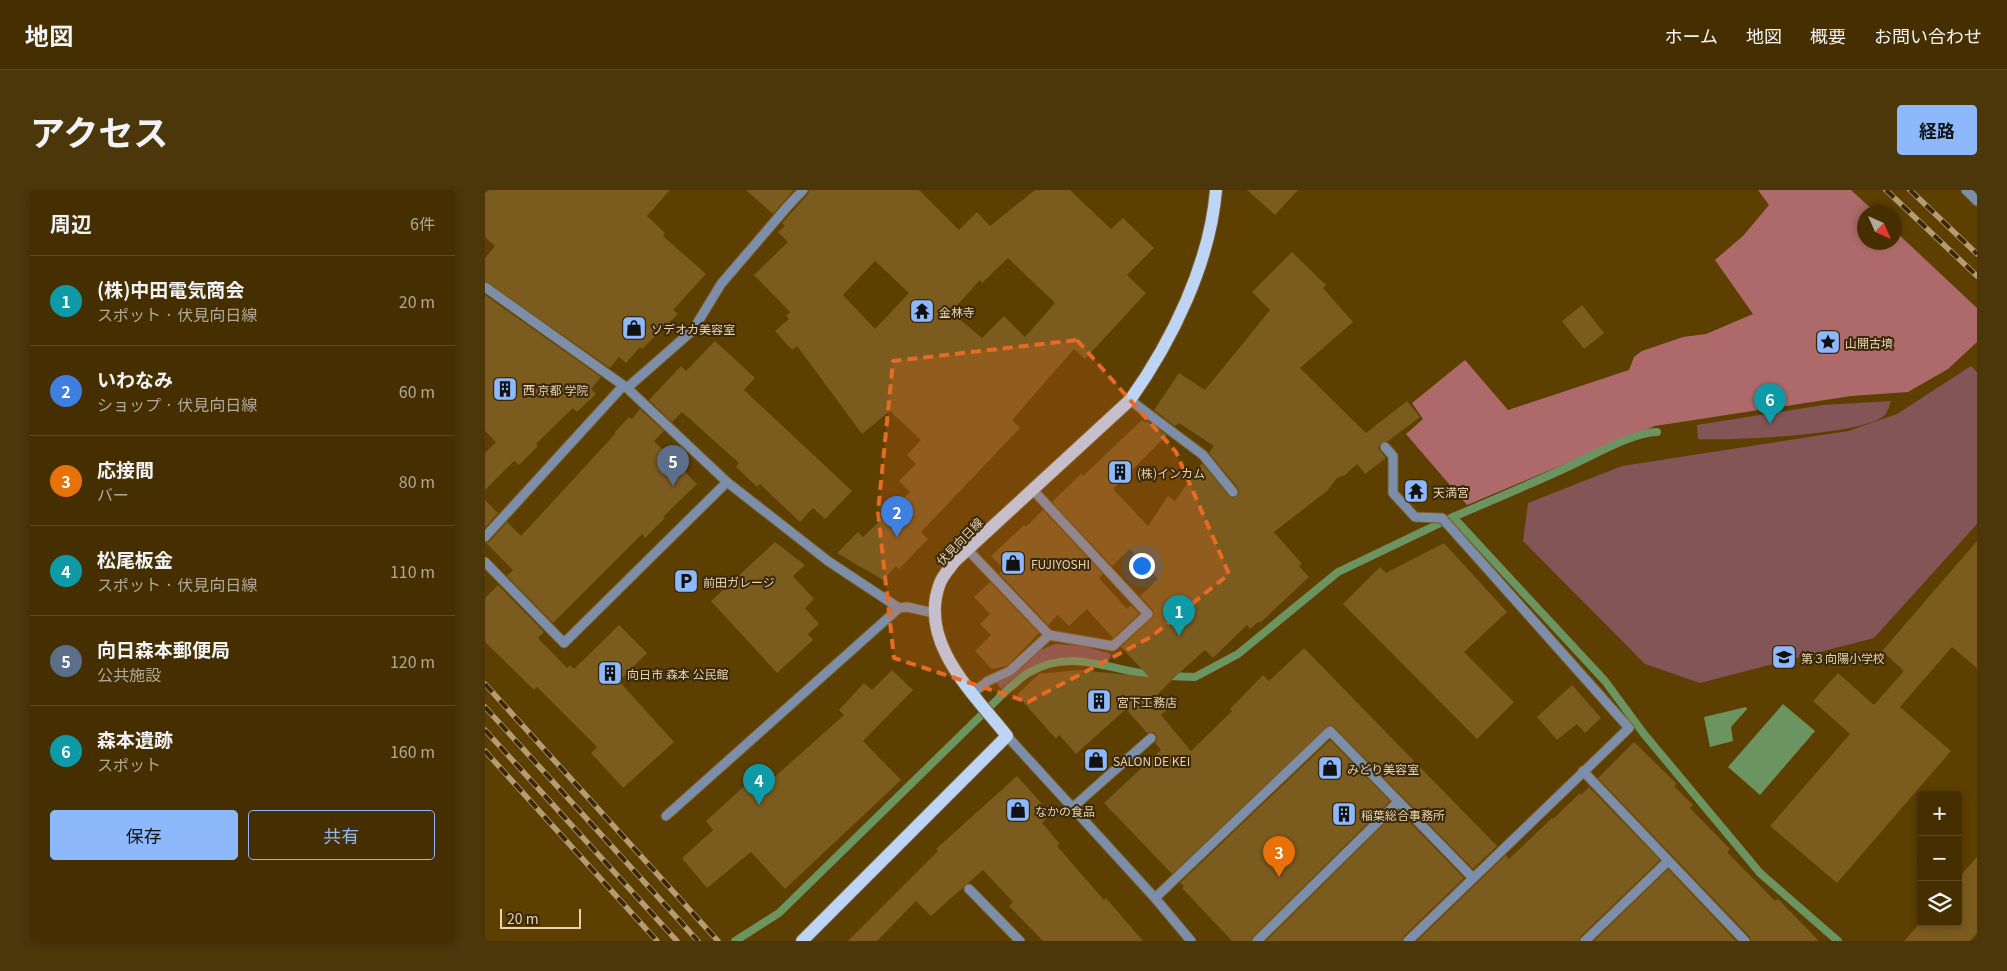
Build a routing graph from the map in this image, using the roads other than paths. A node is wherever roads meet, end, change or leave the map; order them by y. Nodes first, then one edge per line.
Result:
1 (803, 190) edge
2 (1216, 190) edge
3 (1965, 190) edge
4 (1977, 201) edge
5 (485, 287) edge
6 (625, 387) junction
7 (1130, 400) junction
8 (1385, 447) dead end
9 (727, 482) junction
10 (1033, 490) junction
11 (1233, 492) dead end
12 (485, 537) edge
13 (968, 550) junction
14 (485, 562) edge
15 (899, 608) junction
16 (934, 613) junction
17 (1049, 635) junction
18 (973, 694) junction
19 (1007, 736) junction
20 (1151, 738) dead end
21 (1583, 771) junction
22 (1398, 802) junction
23 (1072, 808) junction
24 (666, 816) dead end
25 (1668, 861) junction
26 (1473, 878) junction
27 (969, 889) dead end
28 (1155, 898) junction
29 (1738, 939) edge
30 (802, 941) edge
31 (1019, 941) edge
32 (1191, 941) edge
33 (1257, 941) edge
34 (1408, 941) edge
35 (1585, 941) edge

1 - 6 street
2 - 7 main road, 伏見向日線
3 - 4 street
5 - 6 street
6 - 9 street
6 - 12 street
7 - 10 main road, 伏見向日線
7 - 11 street
8 - 21 street
9 - 14 street
9 - 15 street
10 - 13 main road, 伏見向日線
10 - 17 street
13 - 16 main road, 伏見向日線
13 - 17 street
15 - 16 street
15 - 24 street
16 - 18 main road, 伏見向日線
17 - 18 street
18 - 19 main road, 伏見向日線
19 - 23 street
19 - 30 main road
20 - 23 street
21 - 25 street
21 - 26 street
22 - 26 street
22 - 28 street
22 - 33 street
23 - 28 street
25 - 29 street
25 - 35 street
26 - 34 street
27 - 31 street
28 - 32 street

